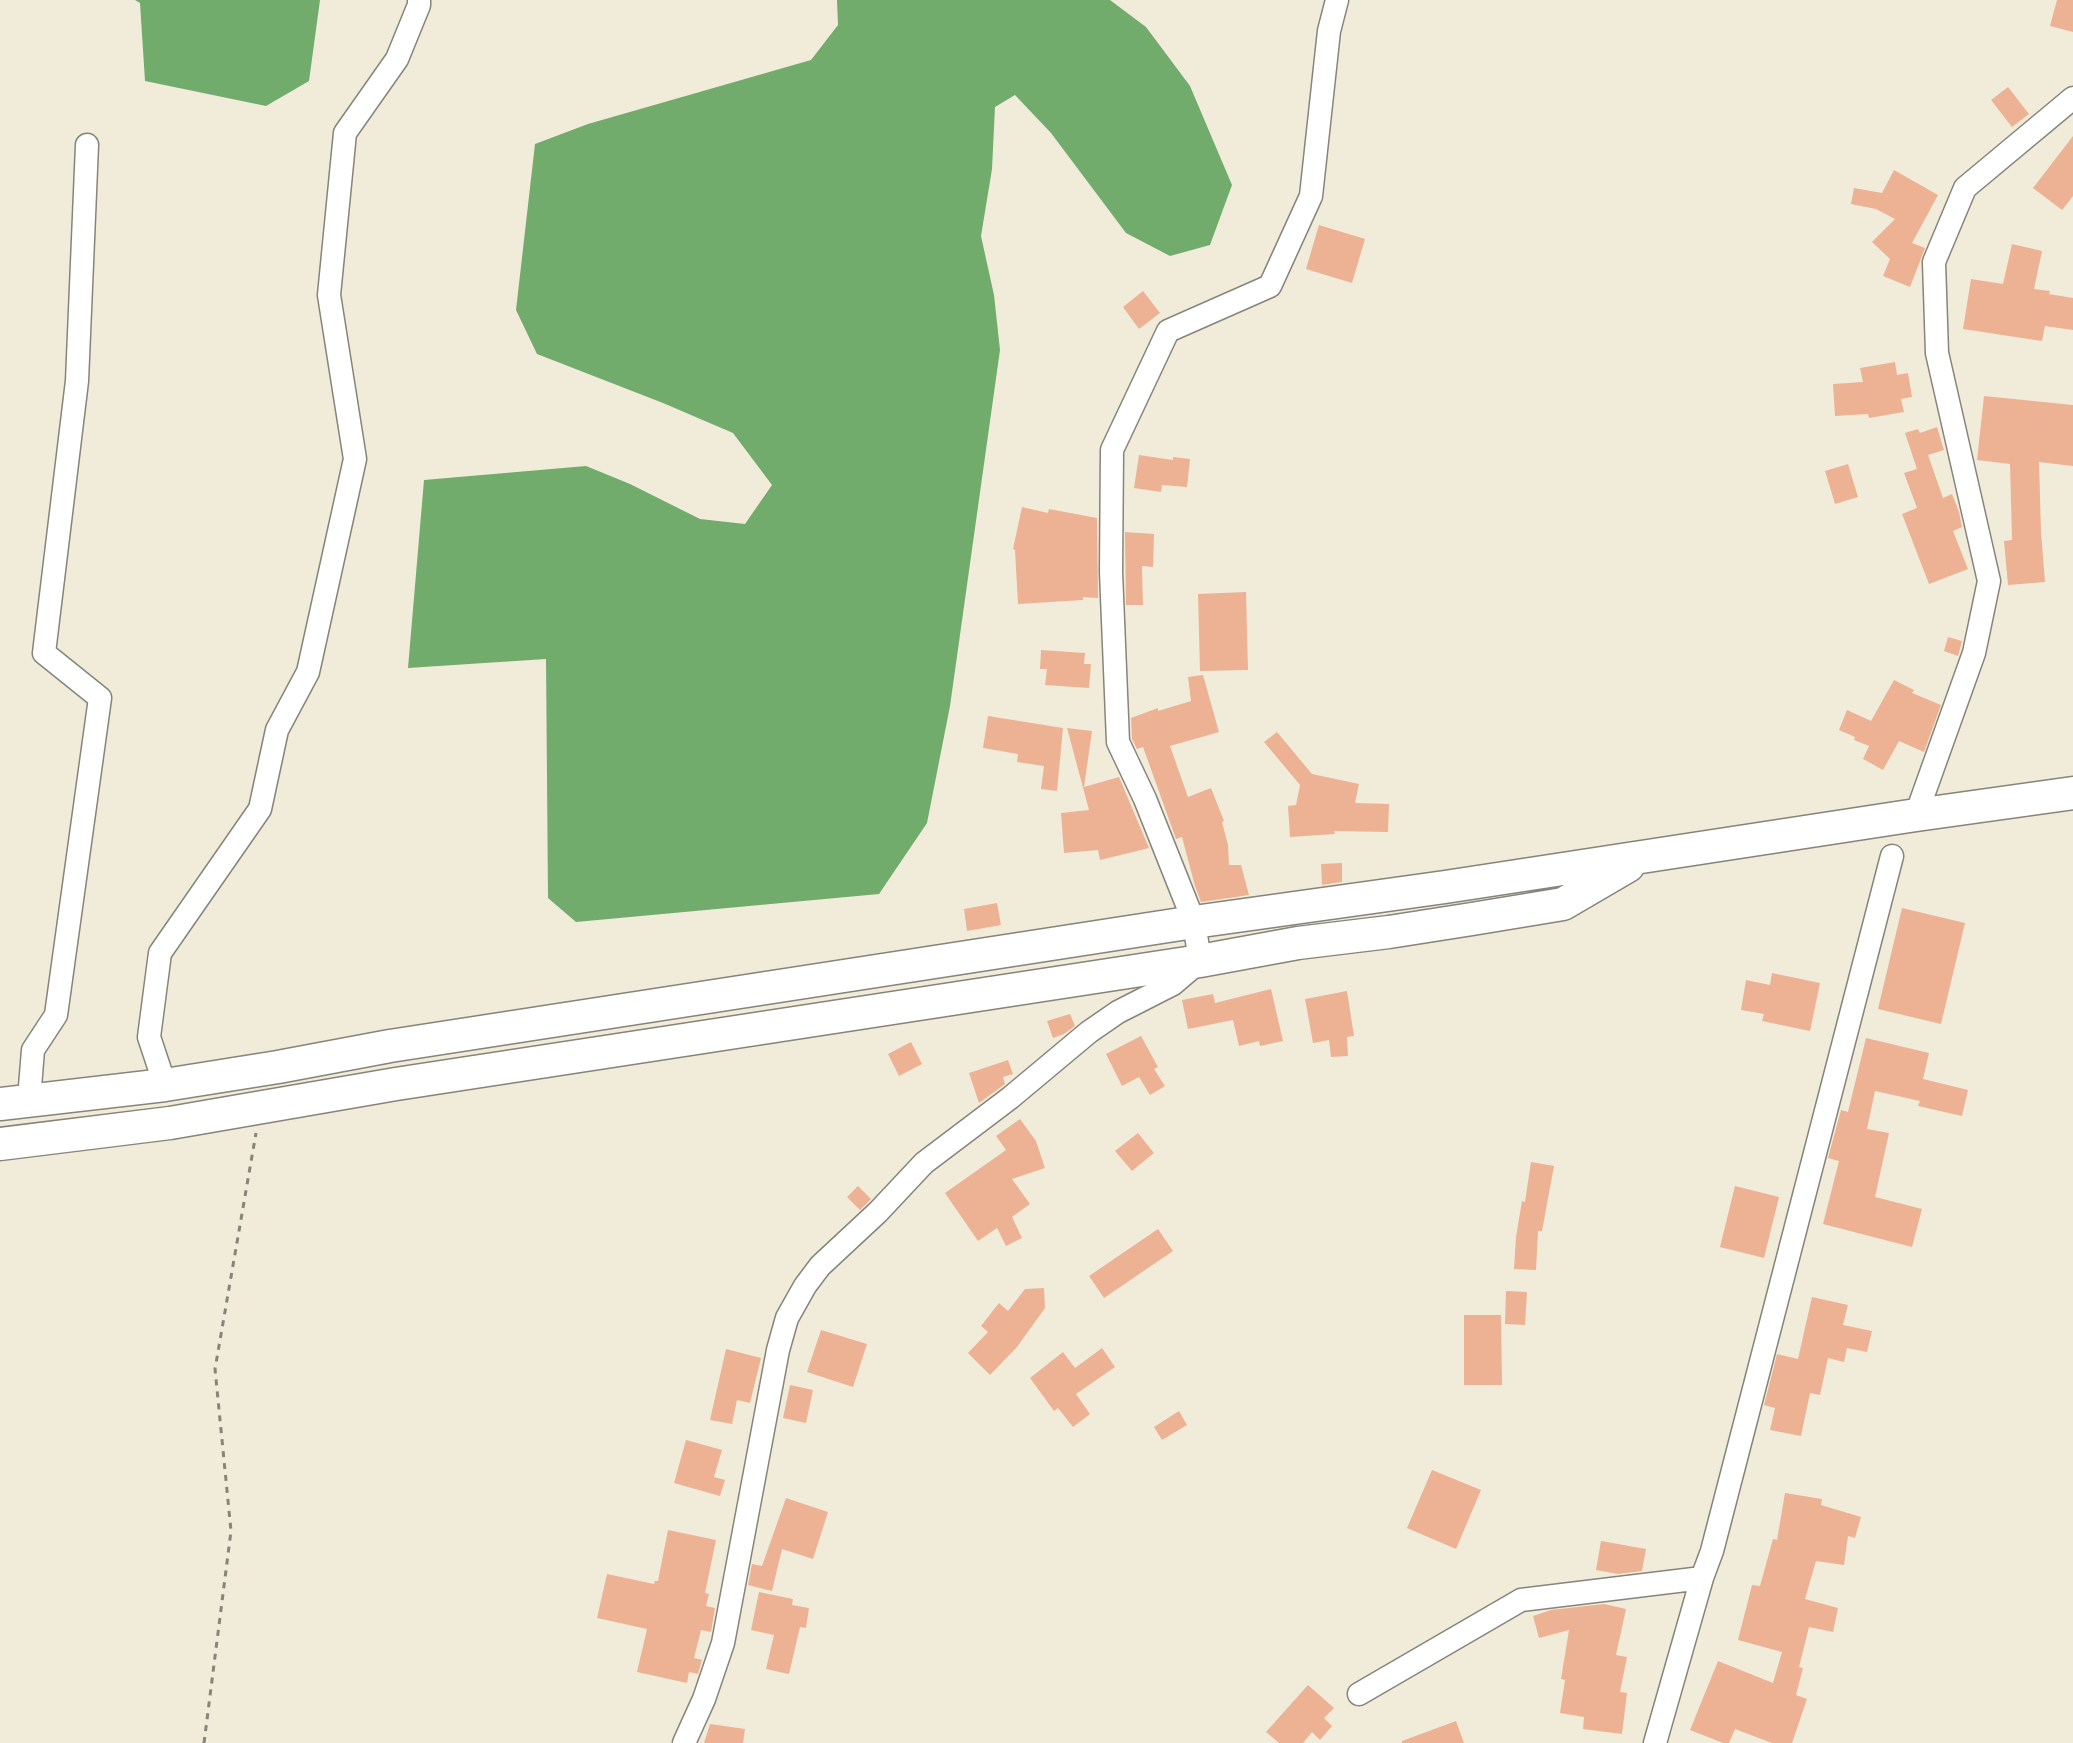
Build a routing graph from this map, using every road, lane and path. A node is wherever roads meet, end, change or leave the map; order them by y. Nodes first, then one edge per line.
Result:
1 (419, 0) edge
2 (1337, 0) edge
3 (2073, 98) edge
4 (87, 145) dead end
5 (2073, 793) edge
6 (1916, 815) junction
7 (1892, 856) dead end
8 (1645, 857) junction
9 (1194, 922) junction
10 (1200, 961) junction
11 (165, 1085) junction
12 (14, 1102) edge
13 (260, 1108) junction
14 (0, 1144) edge
15 (1702, 1578) junction
16 (1359, 1694) dead end
17 (204, 1743) edge
18 (684, 1743) edge
19 (1655, 1743) edge

1 - 11 street
2 - 9 street
3 - 6 street
4 - 12 street
5 - 6 main road
6 - 8 main road
7 - 15 street
8 - 9 main road
8 - 10 main road
9 - 10 street
9 - 11 main road
10 - 13 main road
10 - 18 street
11 - 12 main road
13 - 14 main road
13 - 17 path
15 - 16 street
15 - 19 street

